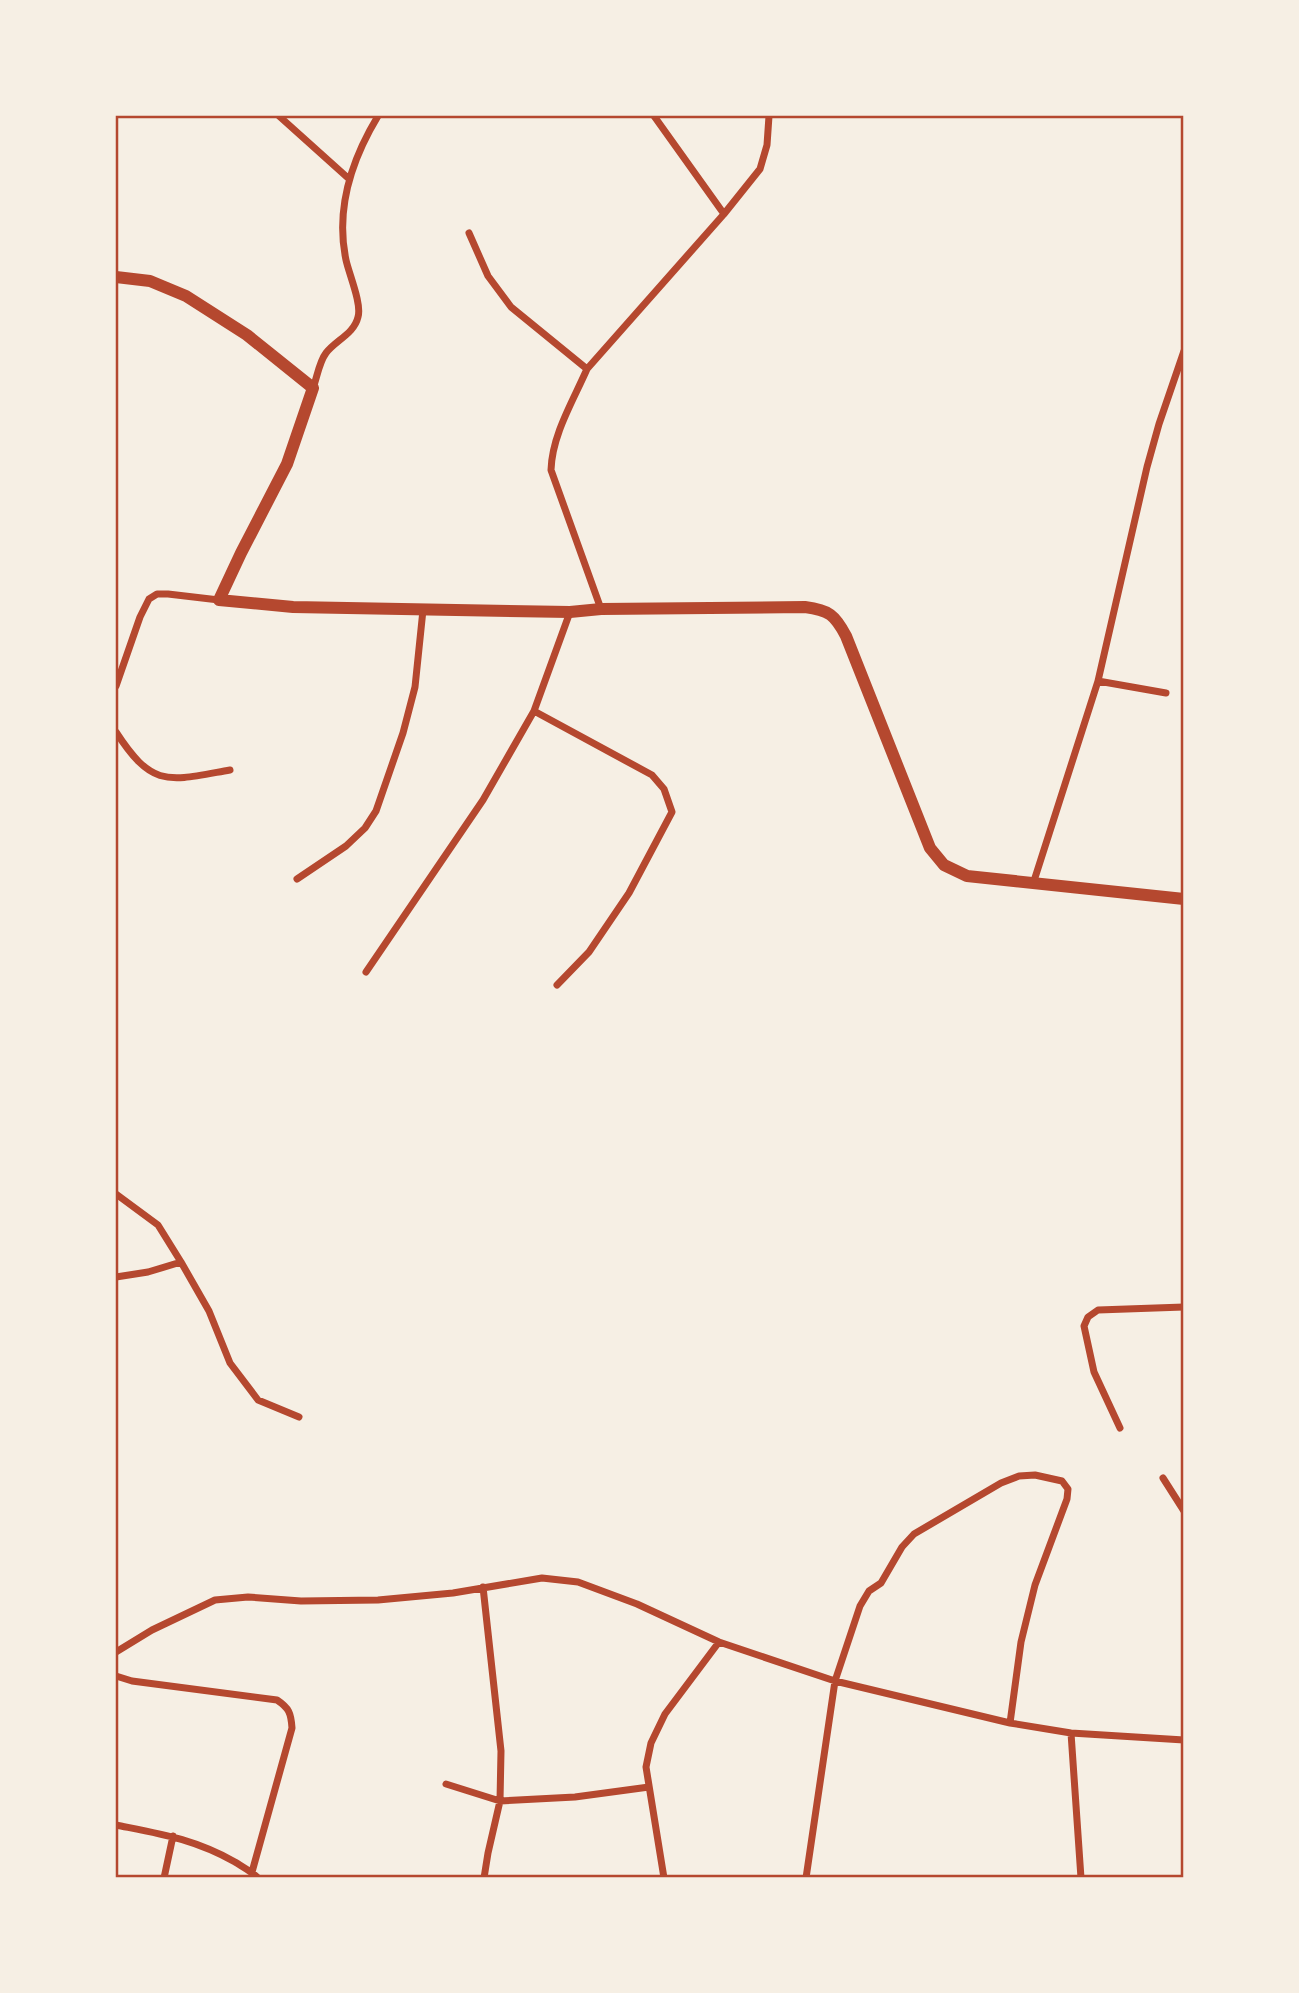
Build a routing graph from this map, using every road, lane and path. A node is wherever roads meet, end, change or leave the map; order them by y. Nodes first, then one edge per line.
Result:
1 (279, 116) edge
2 (378, 116) edge
3 (654, 116) edge
4 (769, 116) edge
5 (348, 178) junction
6 (724, 214) junction
7 (469, 233) dead end
8 (116, 277) edge
9 (1184, 351) edge
10 (587, 369) junction
11 (313, 388) junction
12 (219, 600) junction
13 (601, 609) junction
14 (423, 610) junction
15 (570, 612) junction
16 (1098, 681) junction
17 (116, 686) edge
18 (1166, 693) dead end
19 (534, 711) junction
20 (116, 732) edge
21 (230, 770) dead end
22 (297, 879) dead end
23 (1033, 884) junction
24 (1184, 899) edge
25 (366, 972) dead end
26 (556, 985) dead end
27 (116, 1194) edge
28 (181, 1262) junction
29 (116, 1277) edge
30 (1184, 1307) edge
31 (299, 1417) dead end
32 (1120, 1428) dead end
33 (1163, 1478) dead end
34 (1184, 1511) edge
35 (483, 1587) junction
36 (719, 1642) junction
37 (116, 1652) edge
38 (116, 1676) edge
39 (835, 1681) junction
40 (1010, 1723) junction
41 (1071, 1733) junction
42 (1184, 1740) edge
43 (446, 1784) dead end
44 (649, 1787) junction
45 (500, 1801) junction
46 (116, 1825) edge
47 (173, 1836) junction
48 (255, 1875) edge
49 (164, 1878) edge
50 (484, 1878) edge
51 (664, 1878) edge
52 (806, 1878) edge
53 (1081, 1878) edge

1 - 5 street
2 - 5 street
3 - 6 street
4 - 6 street
5 - 11 street
6 - 10 street
7 - 10 street
8 - 11 street
9 - 16 street
10 - 13 street
11 - 12 street
12 - 14 street
12 - 17 street
13 - 15 street
13 - 23 street
14 - 15 street
14 - 22 street
15 - 19 street
16 - 18 street
16 - 23 street
19 - 25 street
19 - 26 street
20 - 21 street
23 - 24 street
27 - 28 street
28 - 29 street
28 - 31 street
30 - 32 street
33 - 34 street
35 - 36 street
35 - 37 street
35 - 45 street
36 - 39 street
36 - 44 street
38 - 48 street
39 - 40 street
39 - 40 street
39 - 52 street
40 - 41 street
41 - 42 street
41 - 53 street
43 - 45 street
44 - 45 street
44 - 51 street
45 - 50 street
46 - 47 street
47 - 48 street
47 - 49 street

